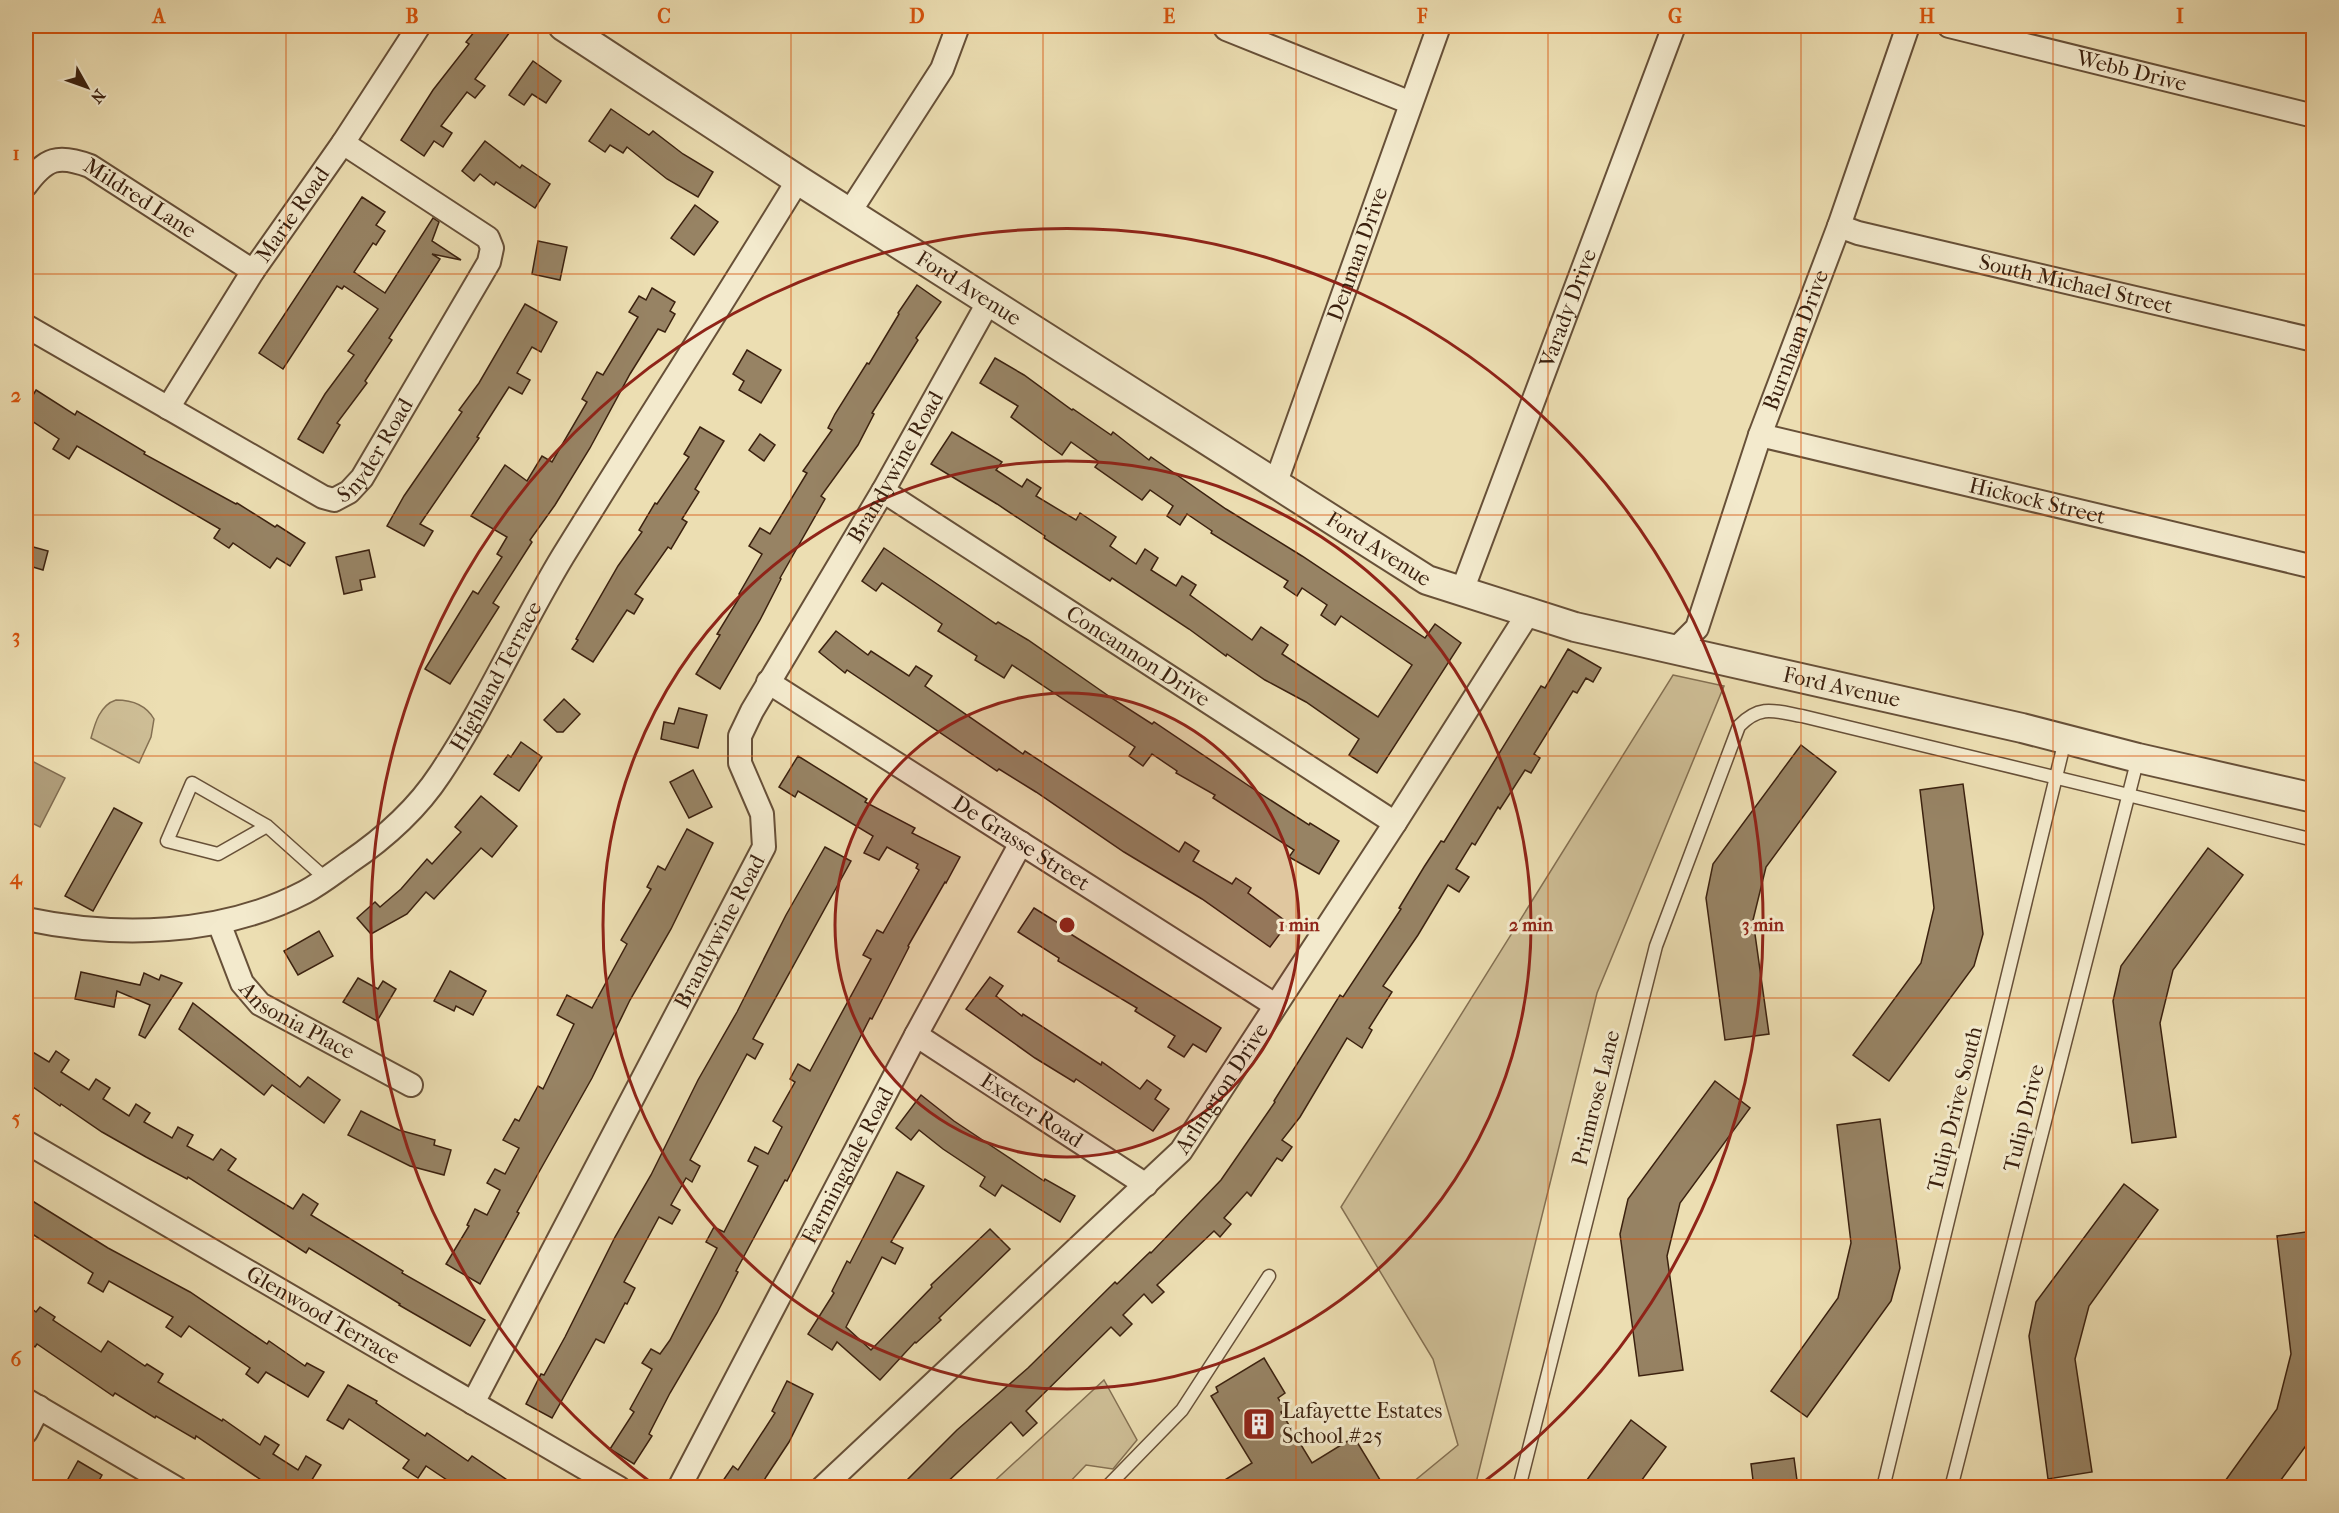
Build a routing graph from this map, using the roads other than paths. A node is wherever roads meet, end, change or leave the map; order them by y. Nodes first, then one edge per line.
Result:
1 (419, 26) edge
2 (562, 26) edge
3 (958, 26) edge
4 (1224, 26) edge
5 (1439, 26) edge
6 (1674, 26) edge
7 (1908, 26) edge
8 (1949, 26) edge
9 (1411, 103) junction
10 (2313, 116) edge
11 (343, 142) junction
12 (798, 180) junction
13 (26, 185) edge
14 (849, 213) junction
15 (1839, 226) junction
16 (253, 271) junction
17 (989, 301) junction
18 (26, 326) edge
19 (2313, 340) edge
20 (168, 408) junction
21 (1760, 435) junction
22 (1276, 482) junction
23 (883, 491) junction
24 (2313, 567) edge
25 (1462, 591) junction
26 (1529, 612) junction
27 (1676, 650) junction
28 (768, 682) junction
29 (2066, 740) junction
30 (2138, 758) junction
31 (2058, 779) junction
32 (2128, 794) junction
33 (2313, 798) edge
34 (1395, 823) junction
35 (267, 826) junction
36 (2313, 840) edge
37 (1021, 843) junction
38 (325, 879) junction
39 (26, 919) edge
40 (219, 923) junction
41 (1275, 1005) junction
42 (916, 1035) junction
43 (411, 1085) dead end
44 (26, 1142) edge
45 (1146, 1185) junction
46 (1269, 1276) dead end
47 (32, 1403) edge
48 (473, 1403) junction
49 (26, 1432) edge
50 (1110, 1486) edge
51 (176, 1488) edge
52 (619, 1488) edge
53 (679, 1488) edge
54 (822, 1488) edge
55 (1519, 1488) edge
56 (1883, 1488) edge
57 (1951, 1488) edge

1 - 11 street, Marie Road
2 - 12 street, Ford Avenue
3 - 14 street
4 - 9 street
5 - 9 street, Denman Drive
6 - 25 street, Varady Drive
7 - 15 street, Burnham Drive
8 - 10 street, Webb Drive
9 - 22 street, Denman Drive
11 - 16 street, Marie Road
11 - 20 street, Snyder Road
12 - 14 street, Ford Avenue
12 - 38 street, Highland Terrace
13 - 16 street, Mildred Lane
14 - 17 street, Ford Avenue
15 - 19 street, South Michael Street
15 - 21 street, Burnham Drive
16 - 20 street, Marie Road
17 - 22 street, Ford Avenue
17 - 23 street, Brandywine Road
18 - 20 street, Snyder Road
21 - 24 street, Hickock Street
21 - 27 street, Burnham Drive
22 - 25 street, Ford Avenue
23 - 28 street, Brandywine Road
23 - 34 street, Concannon Drive
25 - 26 street, Ford Avenue
26 - 27 street, Ford Avenue
26 - 34 street, Arlington Drive
27 - 29 street, Ford Avenue
28 - 37 street, De Grasse Street
28 - 48 street, Brandywine Road
29 - 30 street, Ford Avenue
29 - 31 lane, Tulip Drive South
30 - 32 lane, Tulip Drive
30 - 33 street, Ford Avenue
31 - 32 lane
31 - 55 lane, Primrose Lane
31 - 56 lane, Tulip Drive South
32 - 36 lane
32 - 57 lane, Tulip Drive
34 - 41 street, Arlington Drive
35 - 35 lane
35 - 38 lane
37 - 41 street, De Grasse Street
37 - 42 street, Farmingdale Road
38 - 40 street, Highland Terrace
39 - 40 street, Highland Terrace
40 - 43 street, Ansonia Place
41 - 45 street, Arlington Drive
42 - 45 street, Exeter Road
42 - 53 street, Farmingdale Road
44 - 48 street, Glenwood Terrace
45 - 54 street, Arlington Drive
46 - 50 lane
47 - 49 street
47 - 51 street
48 - 52 street, Glenwood Terrace

